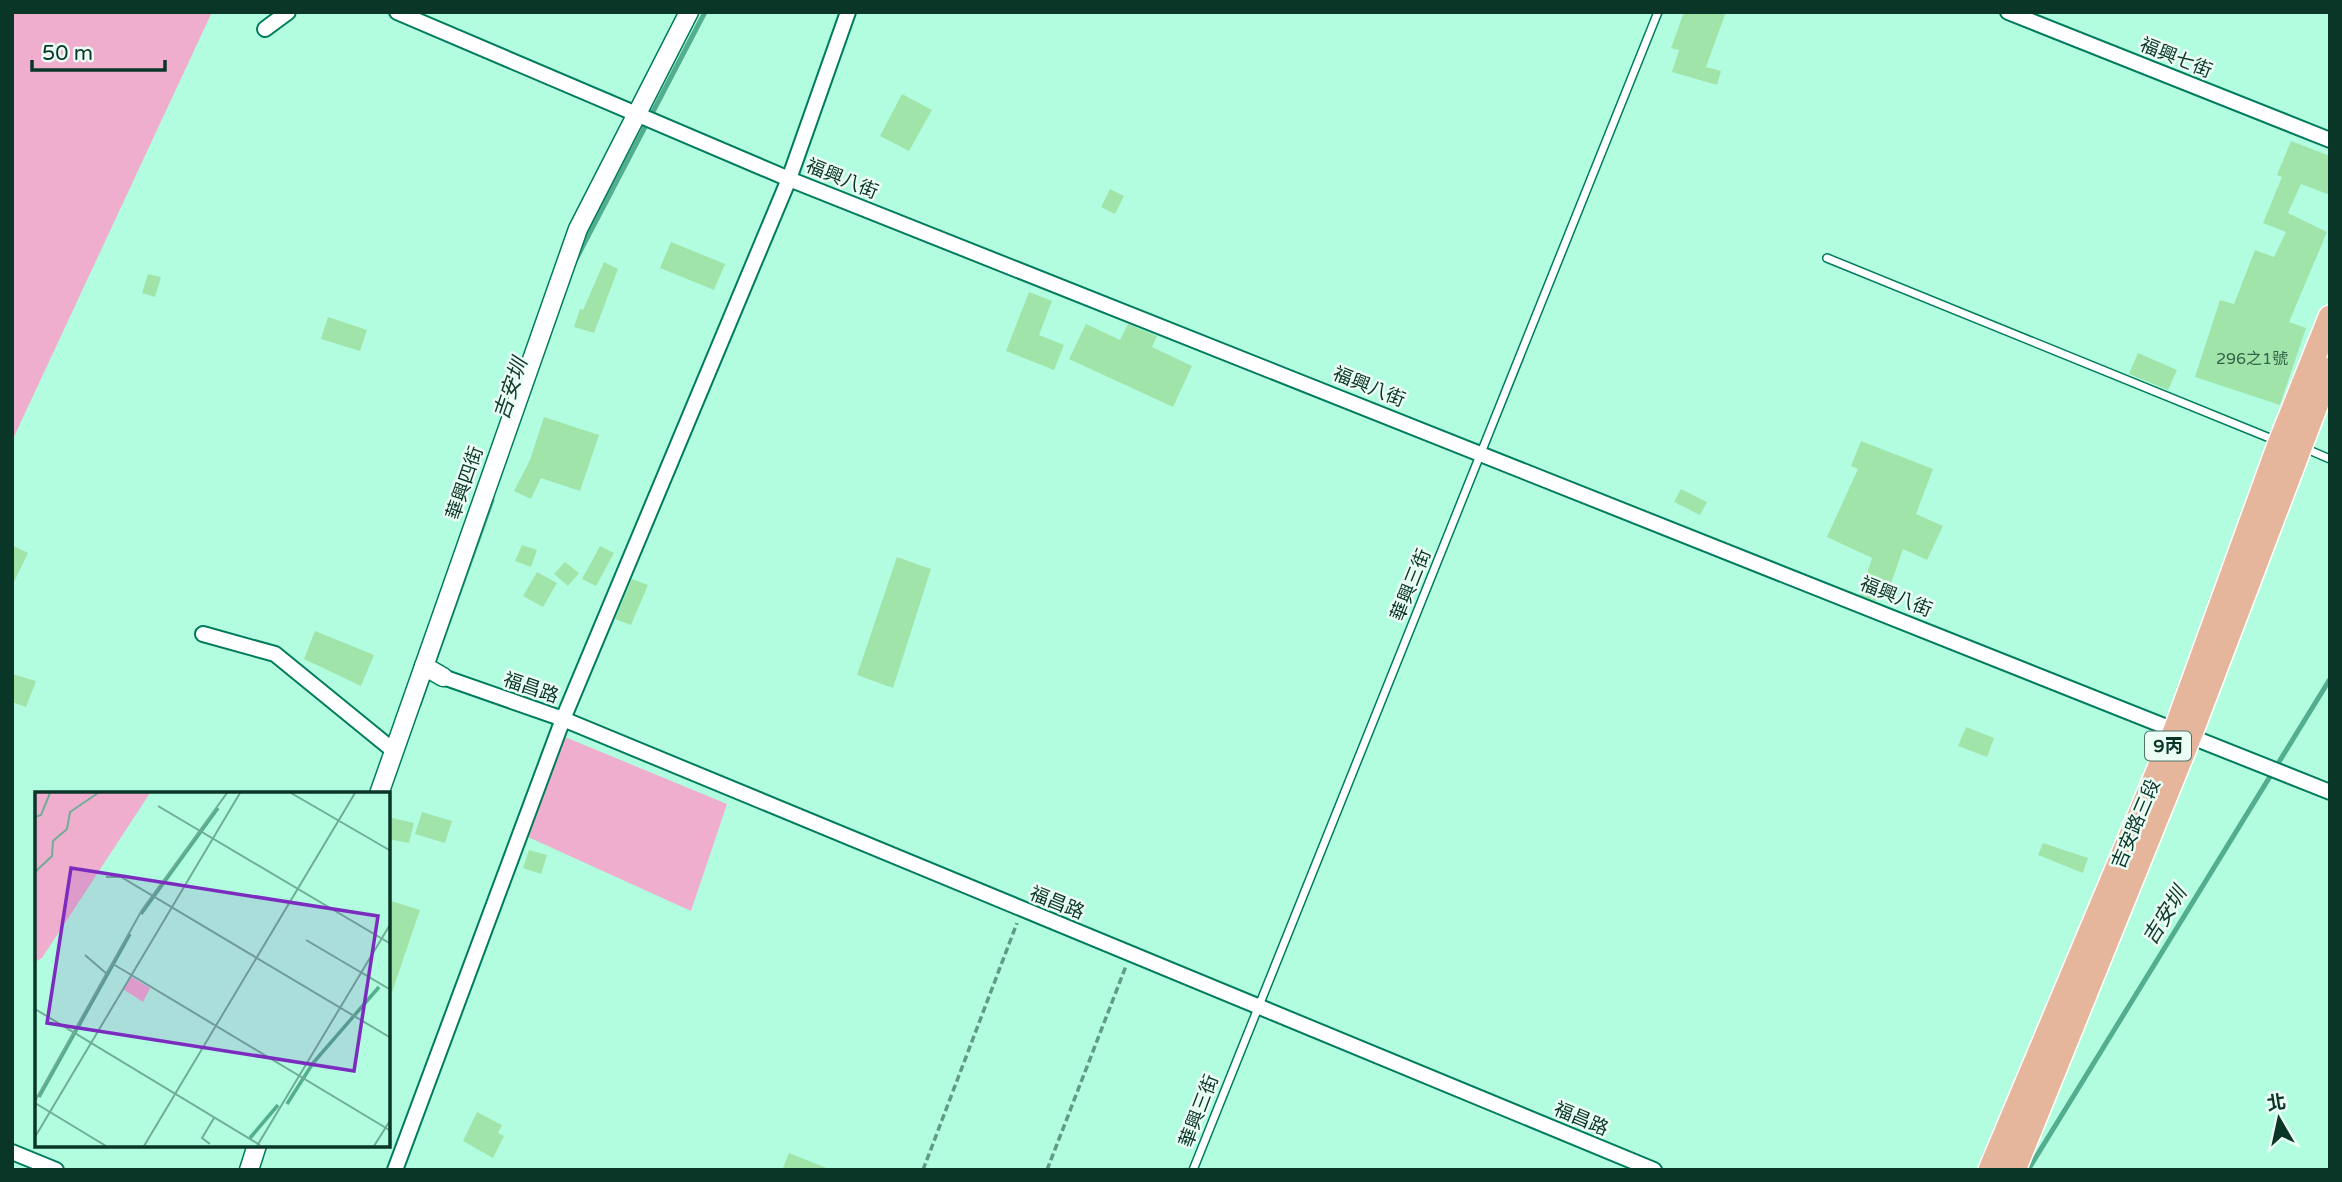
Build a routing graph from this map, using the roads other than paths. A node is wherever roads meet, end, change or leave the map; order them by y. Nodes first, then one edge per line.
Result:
1 (288, 12) edge
2 (397, 12) edge
3 (689, 12) edge
4 (848, 12) edge
5 (1658, 12) edge
6 (2008, 12) edge
7 (265, 29) dead end
8 (640, 116) junction
9 (2330, 140) edge
10 (789, 178) junction
11 (1827, 258) dead end
12 (2330, 317) edge
13 (2330, 369) edge
14 (2289, 444) junction
15 (1483, 453) junction
16 (2330, 459) edge
17 (203, 634) dead end
18 (432, 671) junction
19 (563, 719) junction
20 (2183, 732) junction
21 (394, 751) junction
22 (379, 792) edge
23 (2330, 792) edge
24 (1257, 1005) junction
25 (256, 1147) edge
26 (12, 1152) edge
27 (56, 1170) edge
28 (248, 1170) edge
29 (396, 1170) edge
30 (1193, 1170) edge
31 (1654, 1170) edge
32 (1990, 1170) edge
33 (2014, 1170) edge

1 - 7 street
2 - 8 street, 福興八街
3 - 8 street, 華興四街
4 - 10 street
5 - 15 lane, 華興三街
6 - 9 street, 福興七街
8 - 10 street, 福興八街
8 - 18 street, 華興四街
10 - 15 street, 福興八街
10 - 19 street
11 - 14 lane
12 - 14 main road, 吉安路三段 / 9丙
13 - 14 main road, 吉安路三段 / 9丙
14 - 16 lane
14 - 20 main road, 吉安路三段 / 9丙
15 - 20 street, 福興八街
15 - 24 lane, 華興三街
17 - 21 street
18 - 19 street, 福昌路
18 - 21 street, 華興四街
19 - 24 street, 福昌路
19 - 29 street
20 - 23 street, 福興八街
20 - 32 main road, 吉安路三段 / 9丙
20 - 33 main road, 吉安路三段 / 9丙
21 - 22 street, 華興四街
24 - 30 lane, 華興三街
24 - 31 street, 福昌路
25 - 28 street
26 - 27 street

